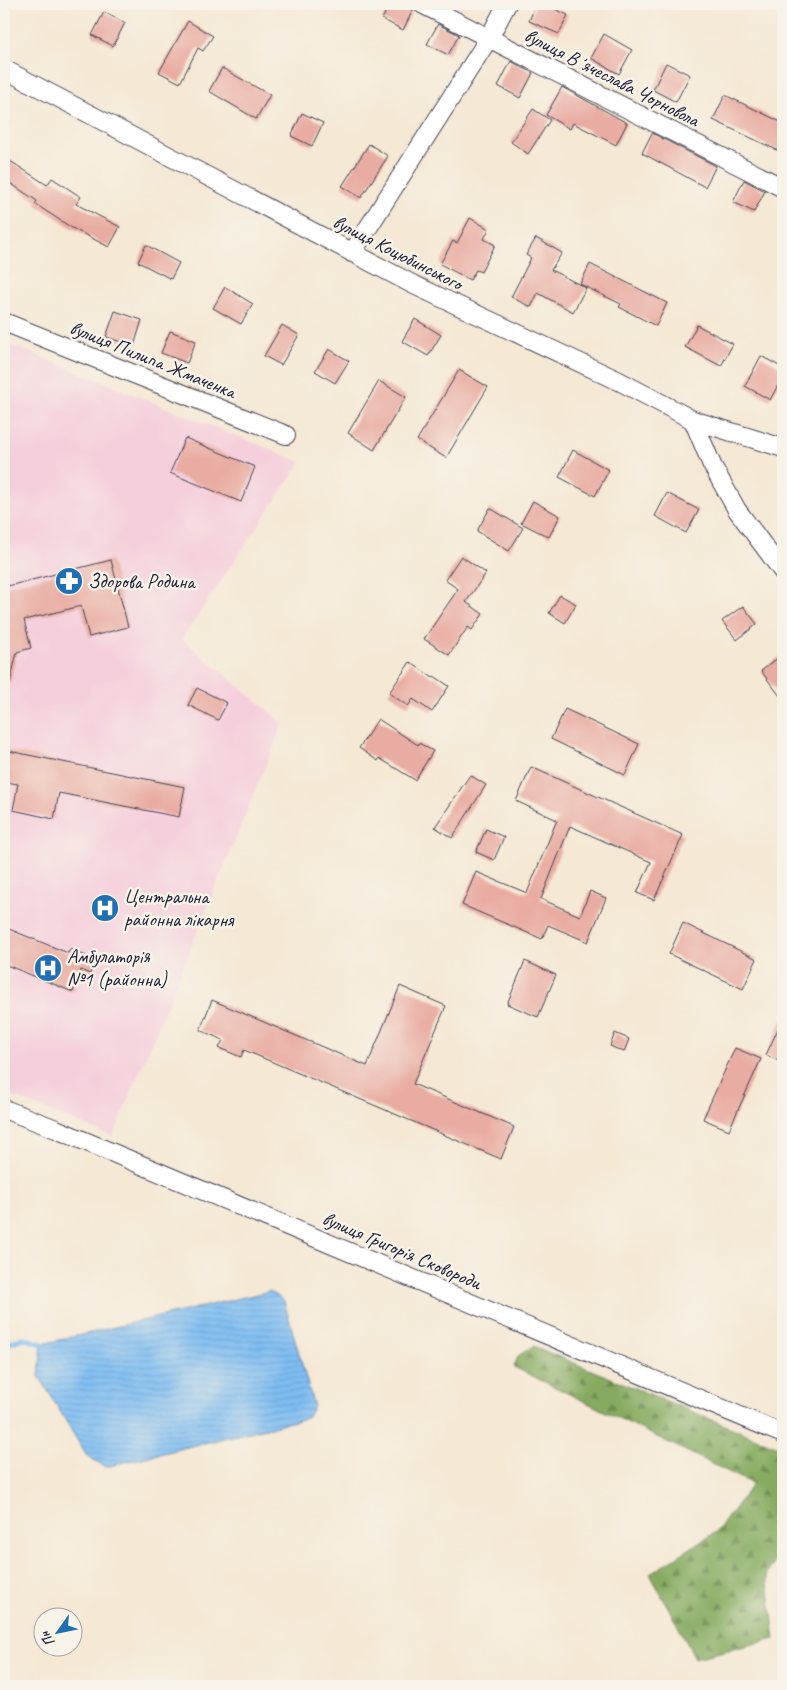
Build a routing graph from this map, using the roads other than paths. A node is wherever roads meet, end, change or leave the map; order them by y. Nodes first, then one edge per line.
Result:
1 (422, 4) edge
2 (507, 4) edge
3 (489, 38) junction
4 (4, 69) edge
5 (783, 188) edge
6 (352, 254) junction
7 (4, 322) edge
8 (693, 420) junction
9 (286, 435) dead end
10 (783, 448) edge
11 (783, 572) edge
12 (4, 1109) edge
13 (783, 1434) edge

1 - 3 street, вулиця Вʼячеслава Чорновола
2 - 3 street
3 - 5 street, вулиця Вʼячеслава Чорновола
3 - 6 street
4 - 6 street, вулиця Коцюбинського
6 - 8 street, вулиця Коцюбинського
7 - 9 street, вулиця Пилипа Жмаченка
8 - 10 street, вулиця Коцюбинського
8 - 11 street
12 - 13 street, вулиця Григорія Сковороди

